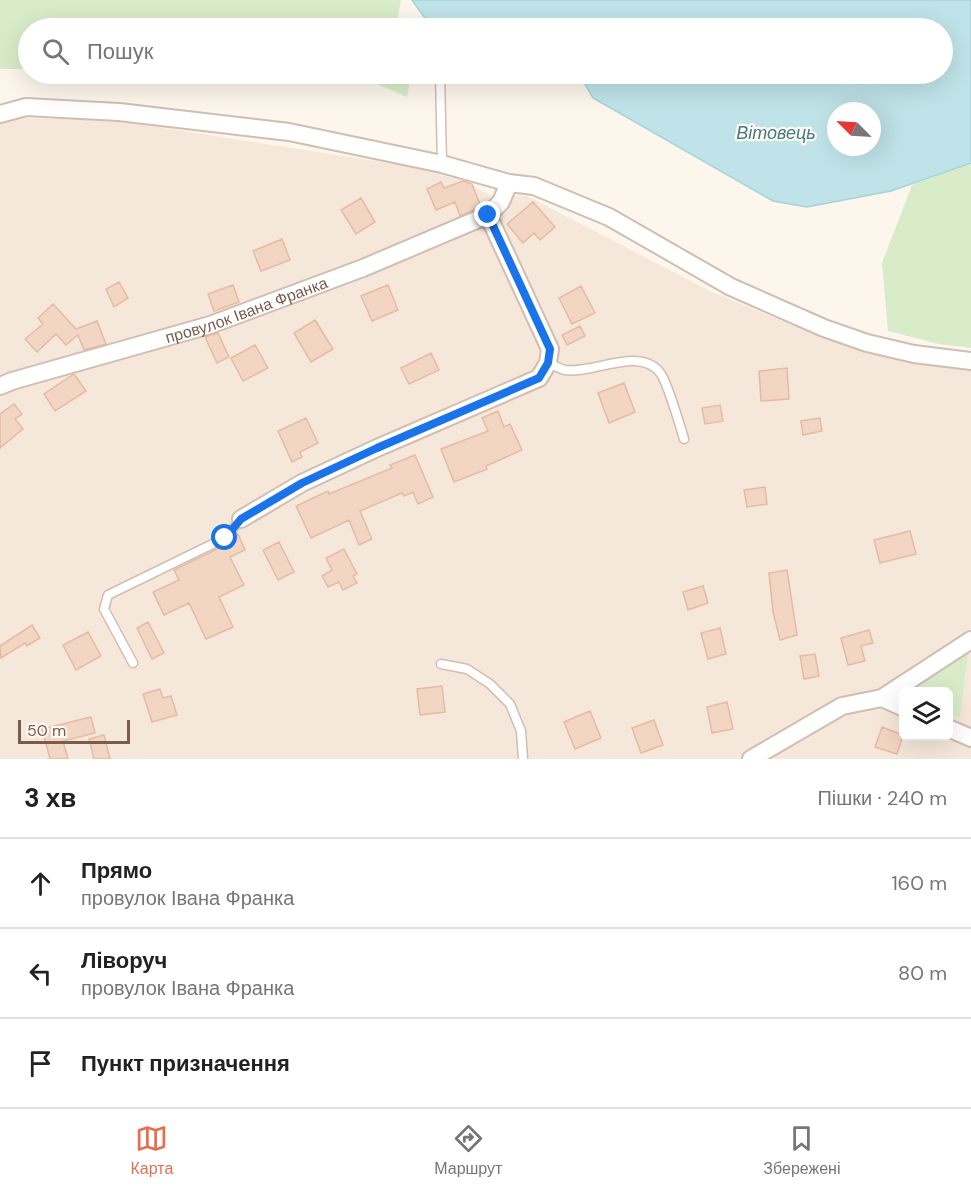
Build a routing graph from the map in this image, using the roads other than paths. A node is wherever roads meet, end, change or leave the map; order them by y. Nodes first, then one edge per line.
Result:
1 (440, 84) edge
2 (0, 114) edge
3 (442, 164) junction
4 (509, 183) junction
5 (488, 215) junction
6 (971, 361) edge
7 (548, 363) junction
8 (0, 386) edge
9 (684, 439) dead end
10 (241, 519) joint
11 (971, 640) edge
12 (133, 663) dead end
13 (441, 664) dead end
14 (882, 698) junction
15 (899, 706) edge
16 (953, 730) edge
17 (971, 738) edge
18 (523, 759) edge
19 (751, 759) edge

1 - 3 lane
2 - 3 street
3 - 4 street
4 - 5 street
4 - 6 street
5 - 7 street
5 - 8 street, провулок Івана Франка
7 - 9 lane
7 - 10 street
10 - 12 lane
11 - 14 street
13 - 18 lane
14 - 15 street
14 - 19 street
16 - 17 street

